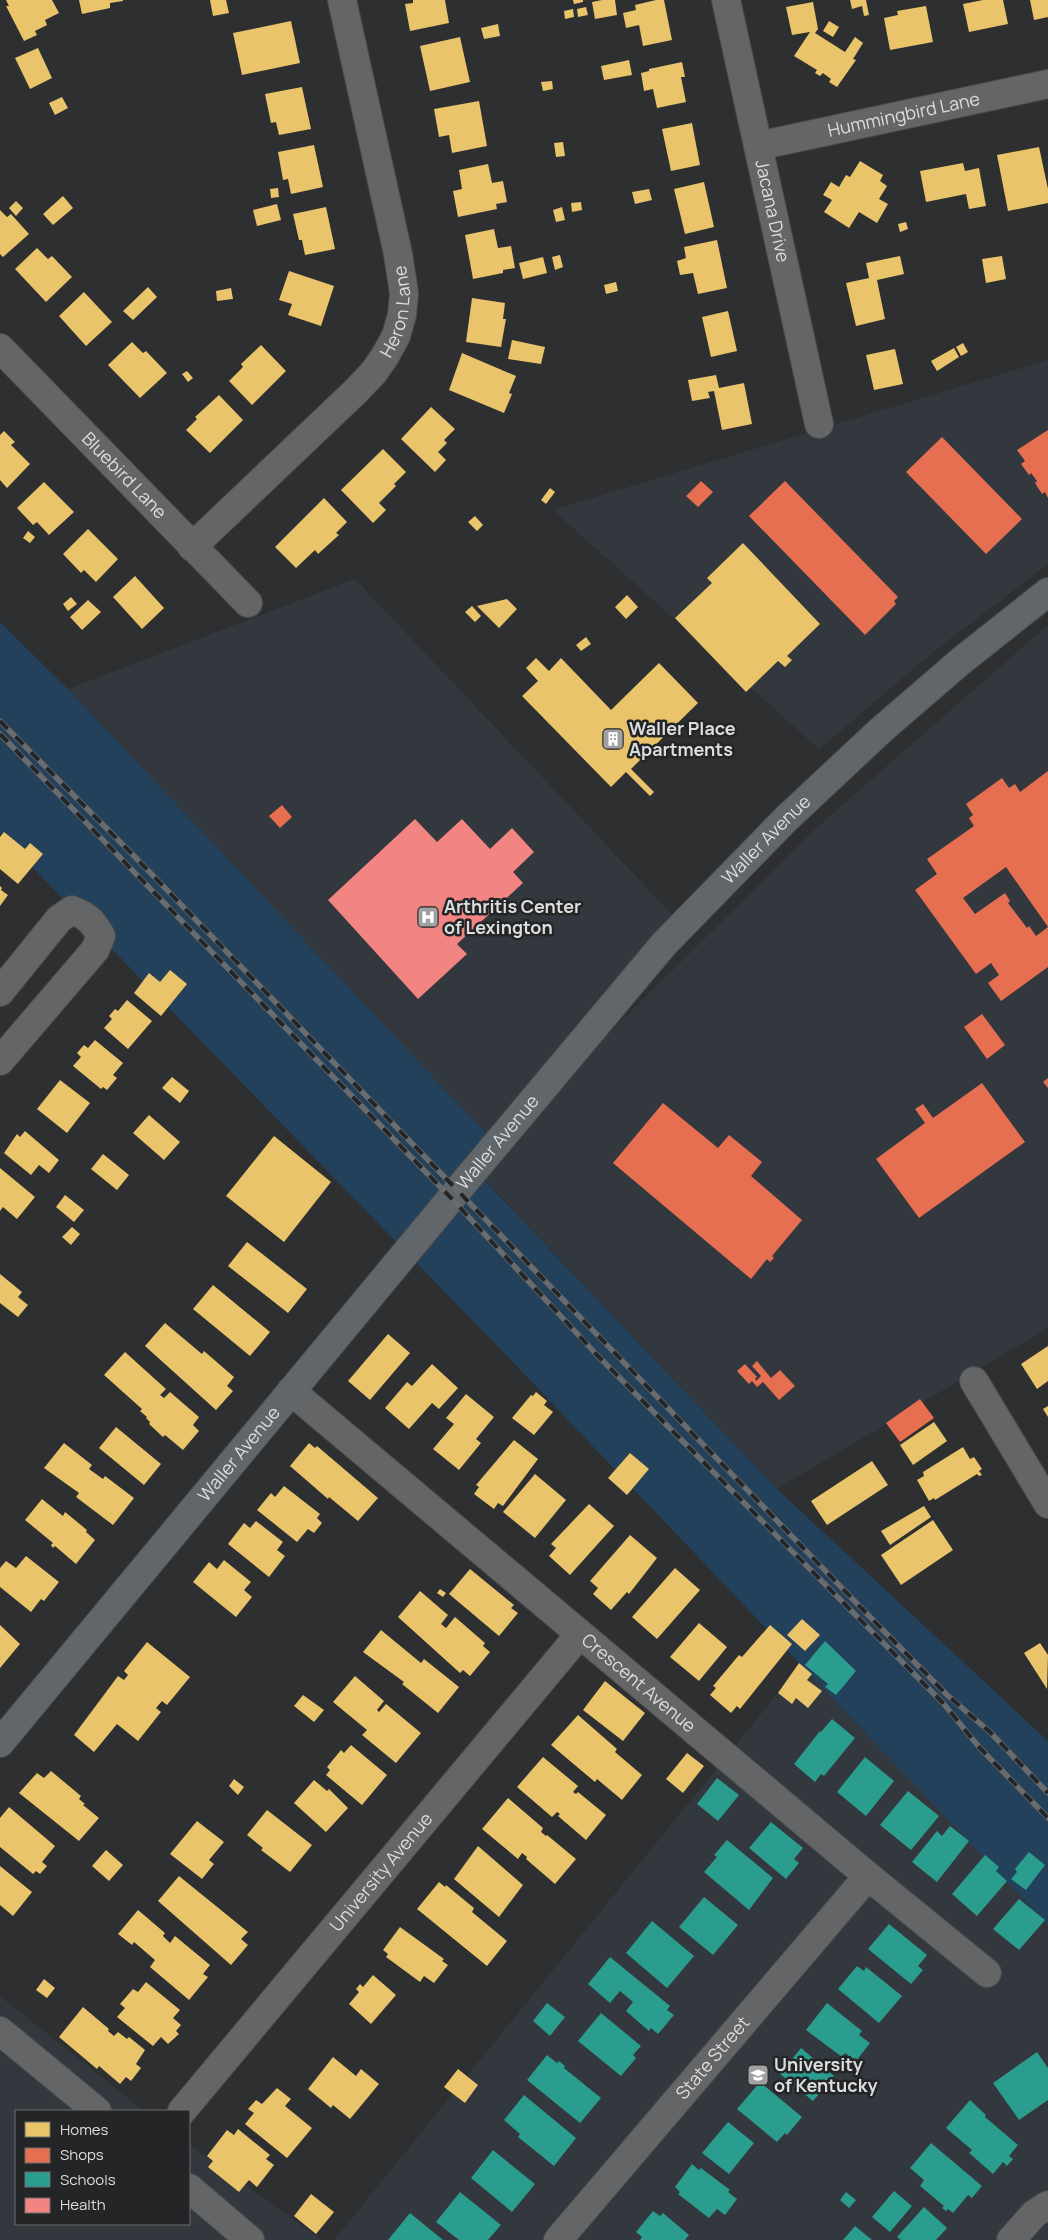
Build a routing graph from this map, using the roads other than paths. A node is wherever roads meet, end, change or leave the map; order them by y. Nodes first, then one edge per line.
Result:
1 (342, 0) edge
2 (726, 0) edge
3 (1048, 84) edge
4 (758, 146) junction
5 (0, 348) edge
6 (819, 424) dead end
7 (192, 547) junction
8 (1048, 592) edge
9 (248, 603) dead end
10 (0, 992) edge
11 (0, 1061) edge
12 (974, 1381) dead end
13 (291, 1391) junction
14 (1048, 1504) edge
15 (580, 1634) junction
16 (0, 1743) edge
17 (868, 1876) junction
18 (987, 1973) dead end
19 (0, 2030) edge
20 (96, 2110) edge
21 (183, 2110) edge
22 (190, 2189) edge
23 (1048, 2205) edge
24 (250, 2240) edge
25 (558, 2240) edge
26 (1011, 2240) edge

1 - 7 street, Heron Lane
2 - 4 street, Jacana Drive
3 - 4 street, Hummingbird Lane
4 - 6 street, Jacana Drive
5 - 7 street, Bluebird Lane
7 - 9 street, Bluebird Lane
8 - 13 main road, Waller Avenue
10 - 11 street
12 - 14 street
13 - 15 street, Crescent Avenue
13 - 16 main road, Waller Avenue
15 - 17 street, Crescent Avenue
15 - 21 street, University Avenue
17 - 18 street, Crescent Avenue
17 - 25 street, State Street
19 - 20 street
22 - 24 street
23 - 26 street

